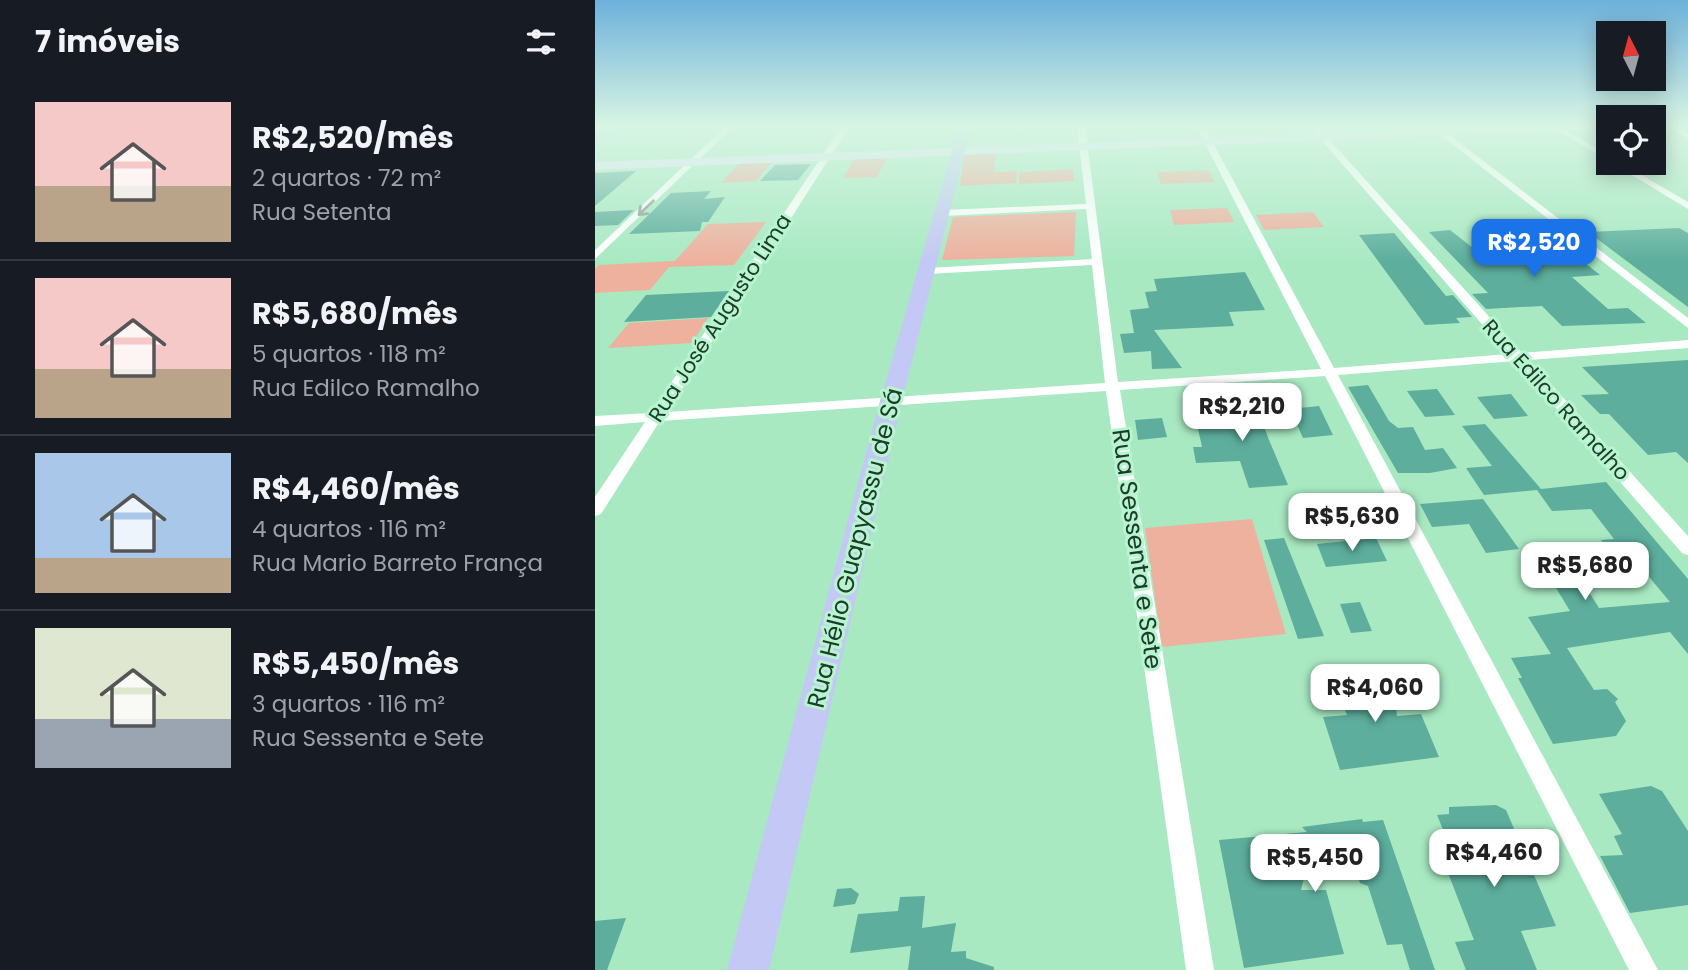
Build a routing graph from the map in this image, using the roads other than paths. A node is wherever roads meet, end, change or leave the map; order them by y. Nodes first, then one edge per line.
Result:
1 (684, 171) edge
2 (817, 171) edge
3 (954, 171) edge
4 (1087, 171) edge
5 (1224, 171) edge
6 (1354, 171) edge
7 (1491, 171) edge
8 (1636, 175) edge
9 (1092, 205) junction
10 (1688, 206) edge
11 (943, 213) junction
12 (595, 256) edge
13 (1098, 262) junction
14 (927, 271) junction
15 (1688, 324) edge
16 (1688, 344) edge
17 (1518, 357) junction
18 (1330, 372) junction
19 (1112, 385) junction
20 (891, 401) junction
21 (654, 417) junction
22 (595, 421) edge
23 (595, 510) edge
24 (1688, 548) edge
25 (748, 970) edge
26 (1200, 970) edge
27 (1644, 970) edge

1 -> 12 street
2 - 21 street, Rua José Augusto Lima
3 - 11 main road, Rua Hélio Guapyassu de Sá
4 - 9 street, Rua Sessenta e Sete
5 - 18 street
6 - 17 street, Rua Edilco Ramalho
7 - 15 street
8 - 10 street
9 - 11 street
9 - 13 street, Rua Sessenta e Sete
11 - 14 main road, Rua Hélio Guapyassu de Sá
13 - 14 street
13 - 19 street, Rua Sessenta e Sete
14 - 20 main road, Rua Hélio Guapyassu de Sá
16 - 17 street
17 - 18 street
17 - 24 street, Rua Edilco Ramalho
18 - 19 street
18 - 27 street
19 - 20 street
19 - 26 street, Rua Sessenta e Sete
20 - 21 street
20 - 25 main road, Rua Hélio Guapyassu de Sá
21 - 22 street
21 - 23 street, Rua José Augusto Lima

